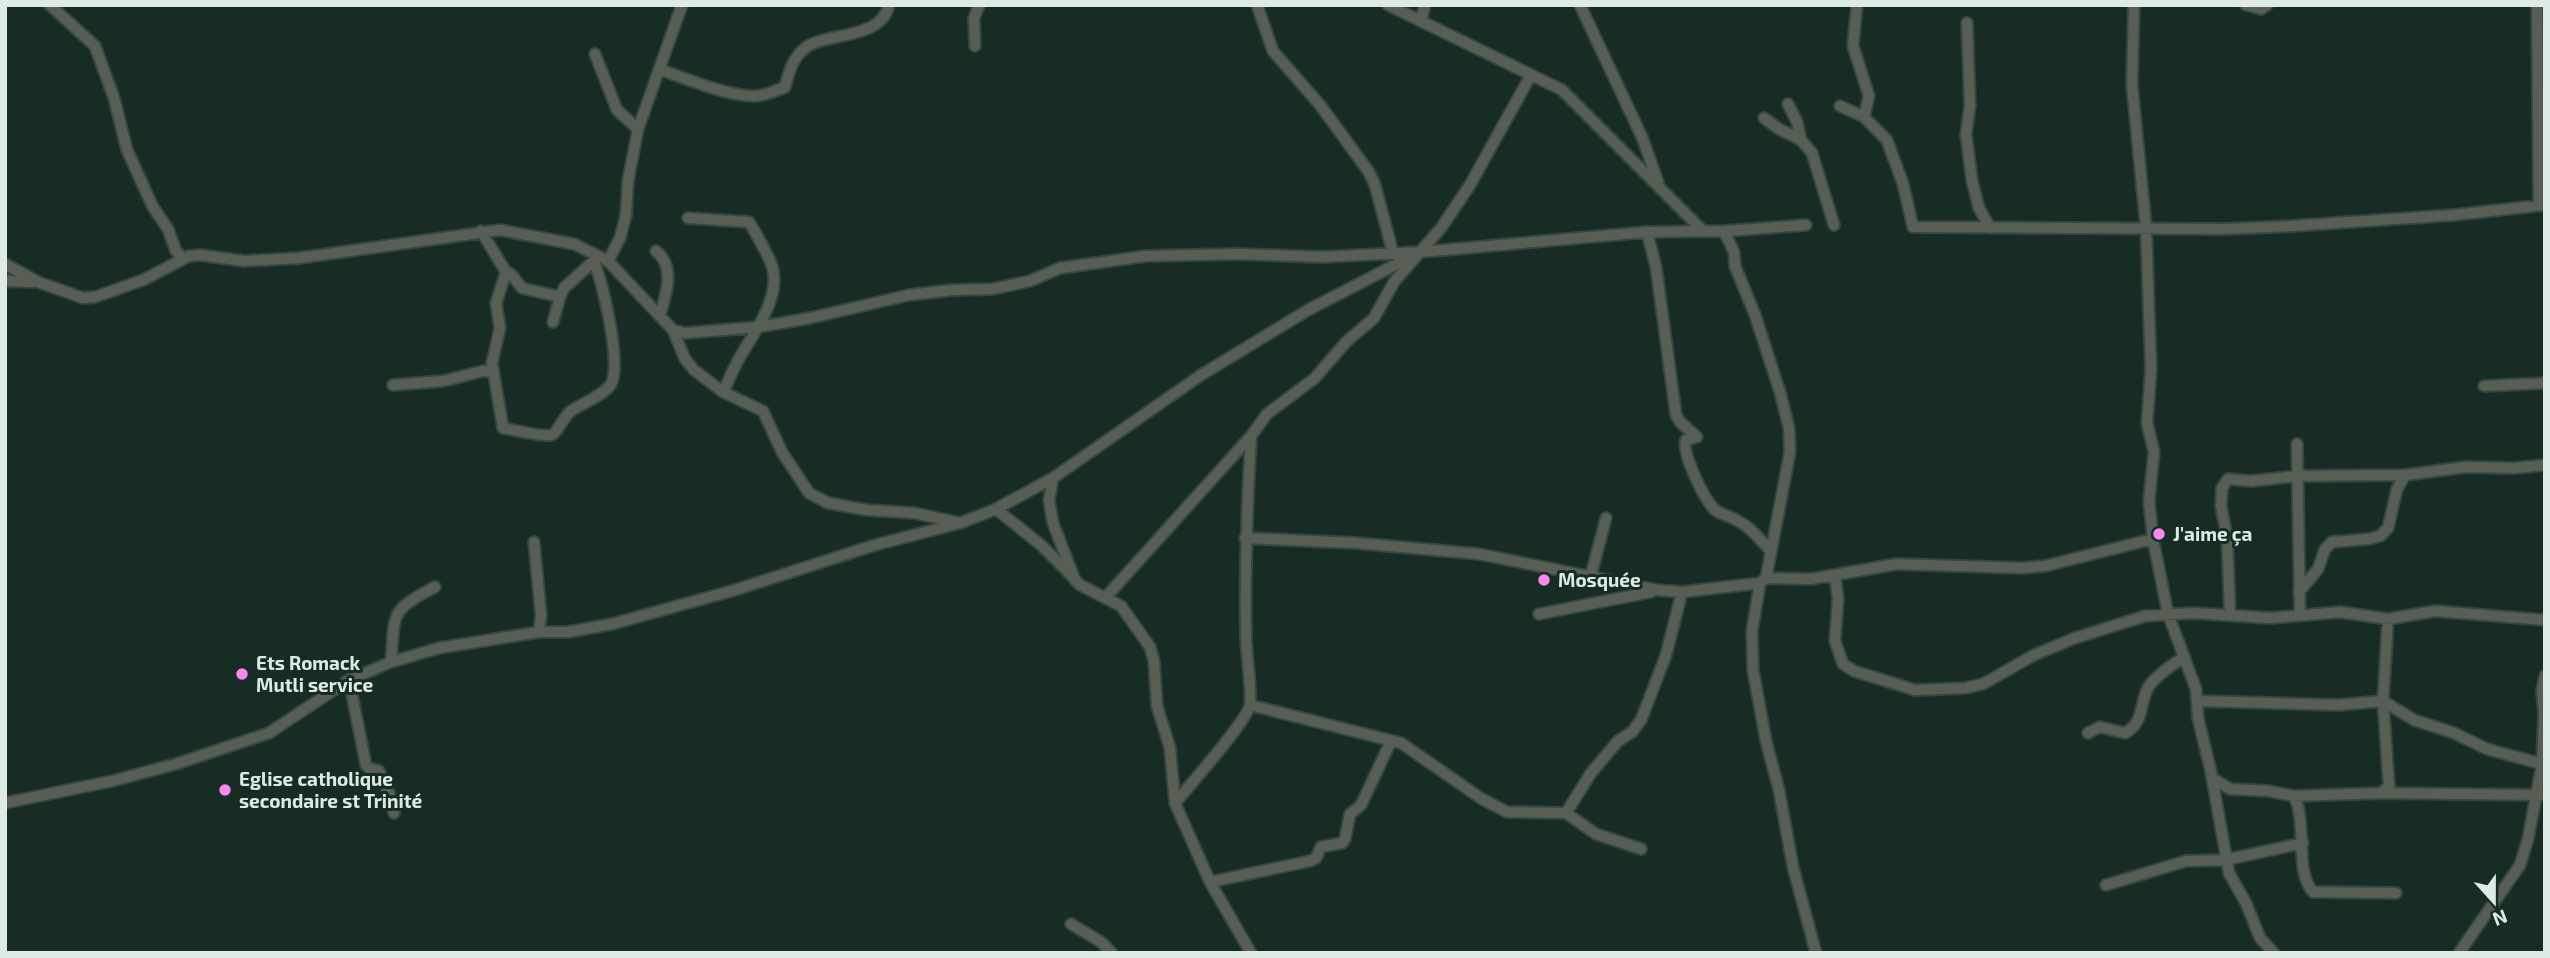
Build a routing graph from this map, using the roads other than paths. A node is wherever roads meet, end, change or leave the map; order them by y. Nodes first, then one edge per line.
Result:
1 (50, 5) edge
2 (682, 5) edge
3 (889, 5) edge
4 (979, 5) edge
5 (1257, 5) edge
6 (1388, 5) edge
7 (1425, 5) edge
8 (1580, 5) edge
9 (1857, 5) edge
10 (2134, 5) edge
11 (2246, 5) edge
12 (2267, 5) edge
13 (2540, 9) edge
14 (1421, 20) junction
15 (1967, 23) dead end
16 (975, 46) dead end
17 (595, 54) dead end
18 (659, 69) junction
19 (1531, 75) junction
20 (1788, 104) dead end
21 (1840, 106) dead end
22 (1864, 117) junction
23 (1764, 118) dead end
24 (638, 129) junction
25 (1801, 140) junction
26 (1659, 185) junction
27 (2542, 205) edge
28 (688, 218) dead end
29 (1807, 225) dead end
30 (1834, 225) dead end
31 (2146, 227) junction
32 (1990, 228) junction
33 (481, 231) junction
34 (1724, 231) junction
35 (1647, 232) junction
36 (1703, 232) junction
37 (656, 251) dead end
38 (1420, 252) junction
39 (1393, 253) junction
40 (182, 258) junction
41 (600, 260) junction
42 (5, 264) edge
43 (506, 272) junction
44 (5, 281) edge
45 (38, 282) junction
46 (560, 297) junction
47 (660, 315) junction
48 (552, 321) dead end
49 (759, 327) junction
50 (673, 330) junction
51 (493, 372) junction
52 (2545, 383) edge
53 (393, 385) dead end
54 (2484, 386) dead end
55 (723, 392) junction
56 (1251, 436) junction
57 (2297, 444) dead end
58 (2545, 465) edge
59 (2405, 475) junction
60 (2297, 476) junction
61 (1053, 478) junction
62 (996, 509) junction
63 (1606, 518) dead end
64 (960, 523) junction
65 (1245, 538) junction
66 (2153, 539) junction
67 (534, 542) dead end
68 (1770, 550) junction
69 (1590, 579) junction
70 (1811, 579) junction
71 (1075, 580) junction
72 (1763, 581) junction
73 (435, 587) dead end
74 (1657, 590) junction
75 (1682, 592) junction
76 (2299, 592) junction
77 (1106, 597) junction
78 (1539, 614) dead end
79 (2168, 614) junction
80 (2230, 614) junction
81 (2300, 614) junction
82 (2388, 619) junction
83 (2545, 621) edge
84 (539, 632) junction
85 (2184, 657) junction
86 (391, 662) junction
87 (2545, 677) edge
88 (349, 680) junction
89 (2199, 701) junction
90 (2382, 701) junction
91 (1250, 705) junction
92 (2088, 733) dead end
93 (1391, 741) junction
94 (2543, 766) edge
95 (2212, 778) junction
96 (2381, 793) junction
97 (2540, 795) edge
98 (2294, 796) junction
99 (5, 803) edge
100 (1175, 803) junction
101 (394, 813) dead end
102 (1566, 813) junction
103 (2303, 843) junction
104 (1641, 849) dead end
105 (2225, 860) junction
106 (1210, 882) junction
107 (2106, 885) dead end
108 (2396, 893) dead end
109 (1071, 925) dead end
110 (1112, 953) edge
111 (1251, 953) edge
112 (1816, 953) edge
113 (2274, 953) edge
114 (2459, 953) edge

1 - 40 street
2 - 18 street
3 - 18 street
4 - 16 street
5 - 39 street
6 - 14 street
7 - 14 street
8 - 26 street
9 - 22 street
10 - 31 street
11 - 12 street
13 - 27 street
14 - 19 street
15 - 32 street
17 - 24 street
18 - 24 street
19 - 26 street
19 - 38 street
20 - 25 street
21 - 22 street
22 - 32 street
23 - 25 street
24 - 41 street
25 - 30 street
26 - 36 street
27 - 31 street
28 - 49 street
29 - 34 street
31 - 32 street
31 - 66 street
33 - 40 street
33 - 41 street
33 - 43 street
34 - 36 street
34 - 68 street
35 - 36 street
35 - 38 street
35 - 68 street
37 - 47 street
38 - 39 street
38 - 56 street
38 - 61 street
39 - 49 street
40 - 45 street
41 - 46 street
41 - 47 street
41 - 51 street
42 - 45 street
43 - 46 street
43 - 51 street
44 - 45 street
46 - 48 street
47 - 50 street
49 - 50 street
49 - 55 street
50 - 55 street
51 - 53 street
52 - 54 street
55 - 64 street
56 - 65 street
56 - 77 street
57 - 60 street
58 - 59 street
59 - 60 street
59 - 76 street
60 - 76 street
60 - 80 street
61 - 62 street
61 - 71 street
62 - 64 street
62 - 71 street
63 - 69 street
64 - 84 street
65 - 69 street
65 - 91 street
66 - 70 street
66 - 79 street
67 - 84 street
68 - 72 street
69 - 74 street
70 - 72 street
70 - 79 street
71 - 77 street
72 - 75 street
72 - 112 street
73 - 86 street
74 - 75 street
74 - 78 street
75 - 102 street
76 - 81 street
77 - 100 street
79 - 80 street
79 - 85 street
80 - 81 street
81 - 82 street
82 - 83 street
82 - 90 street
84 - 86 street
85 - 89 street
85 - 92 street
86 - 88 street
87 - 94 street
88 - 99 street
88 - 101 street
89 - 90 street
89 - 95 street
90 - 94 street
90 - 96 street
91 - 93 street
91 - 100 street
93 - 102 street
93 - 106 street
94 - 97 street
95 - 98 street
95 - 105 street
96 - 97 street
96 - 98 street
97 - 114 street
98 - 103 street
100 - 106 street
102 - 104 street
103 - 105 street
103 - 108 street
105 - 107 street
105 - 113 street
106 - 111 street
109 - 110 street

